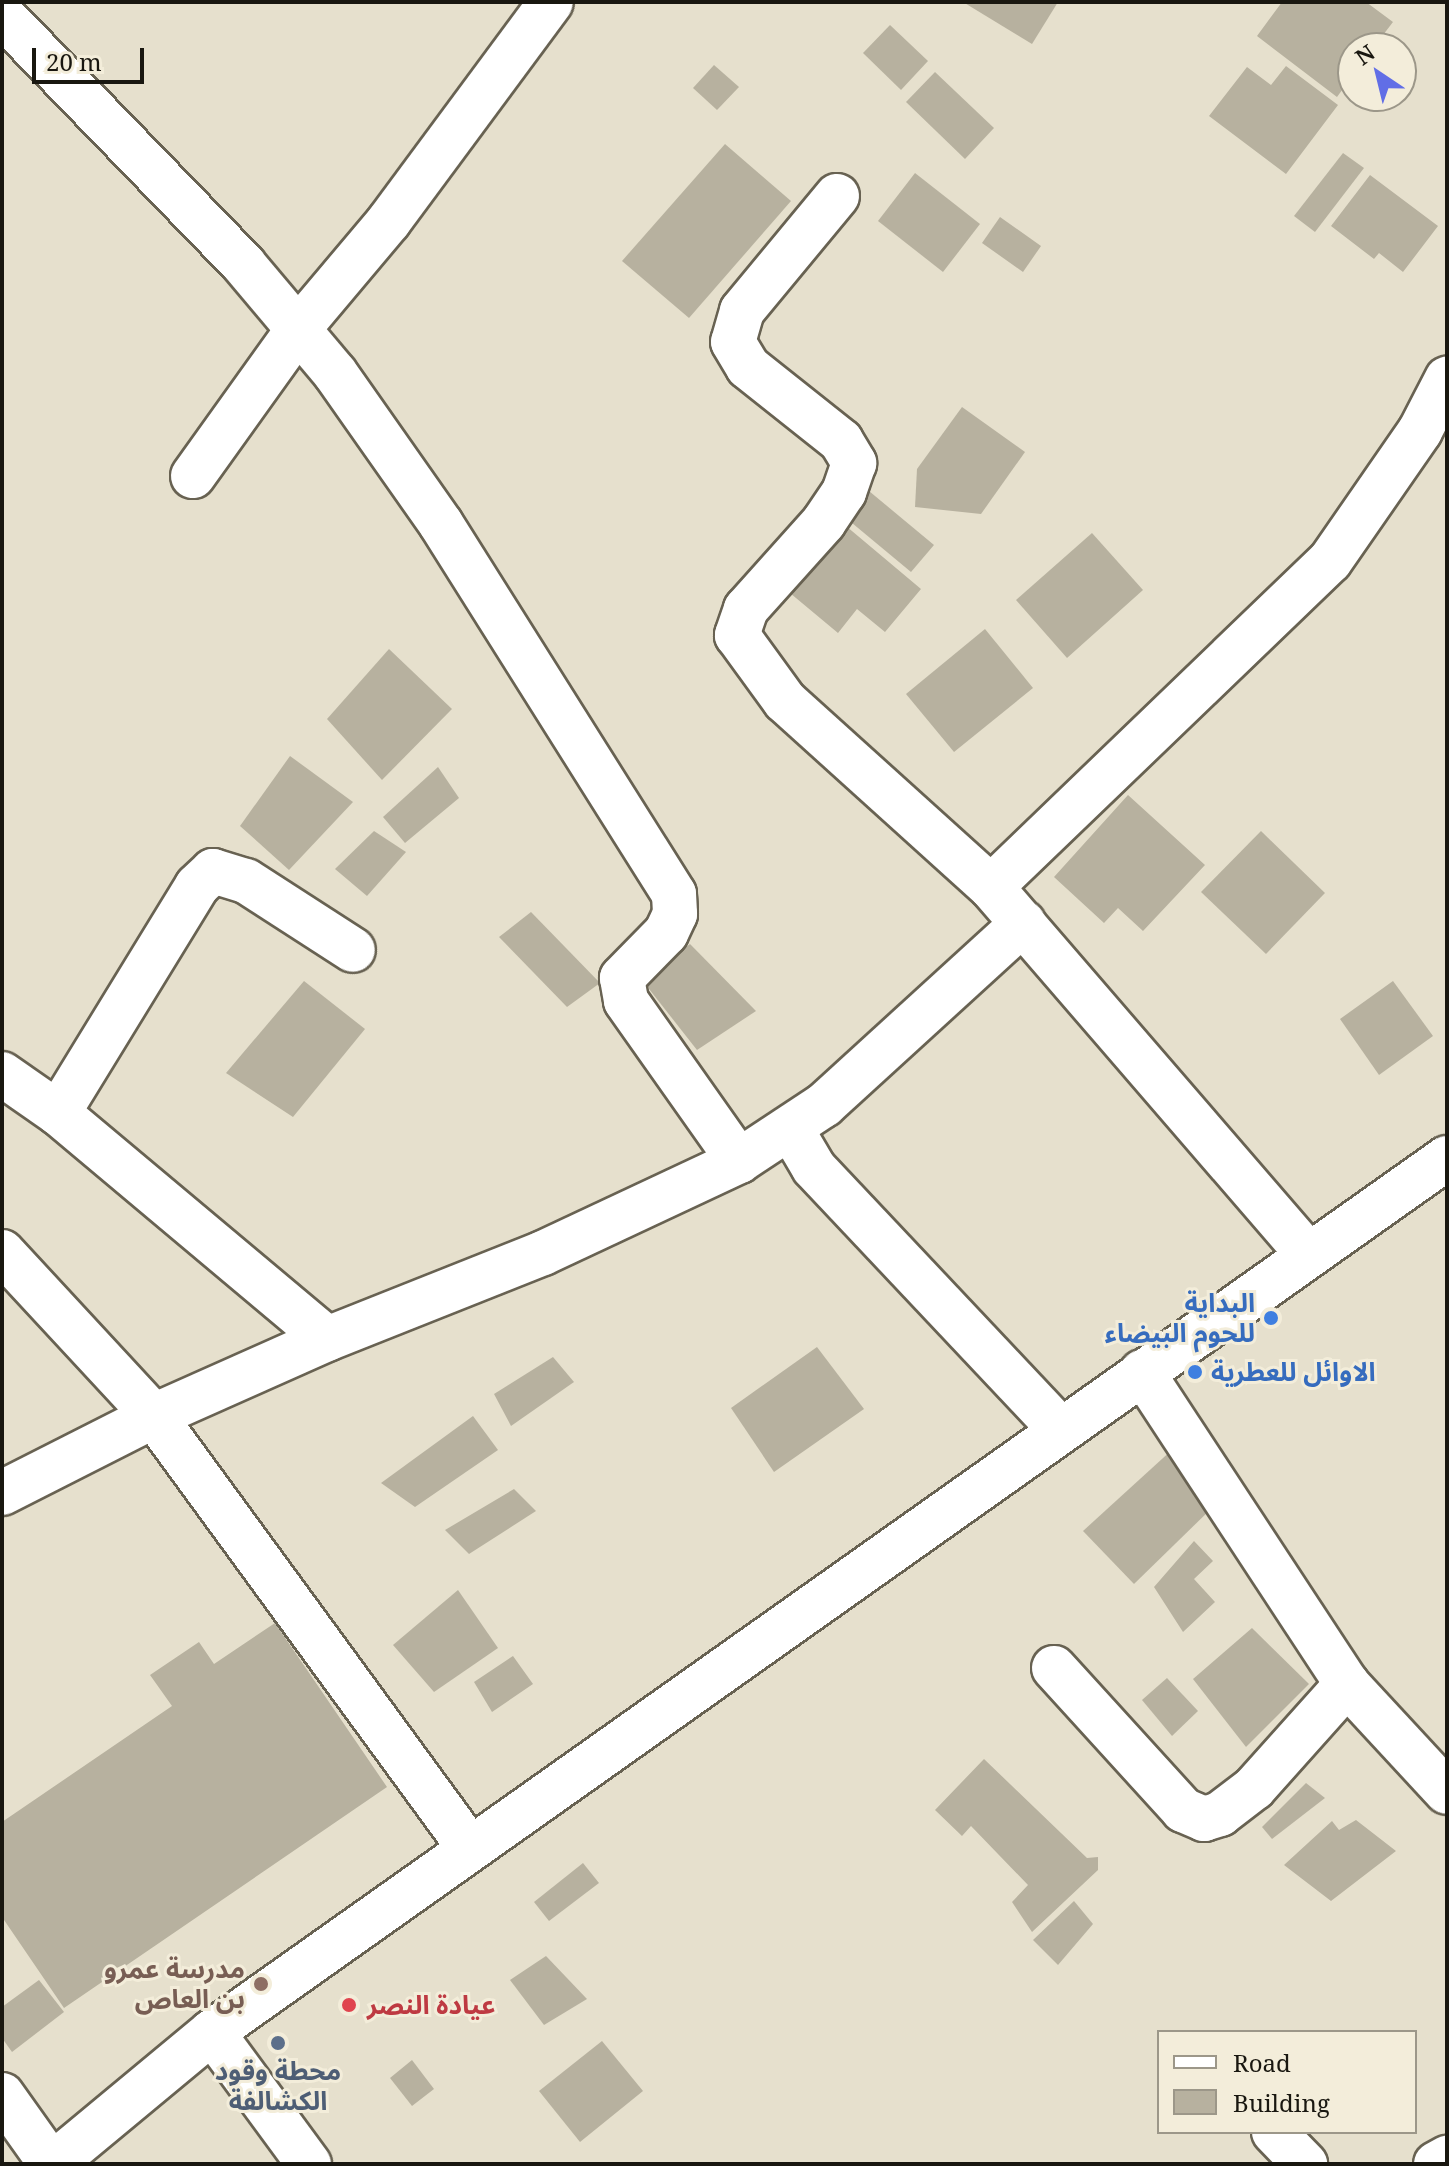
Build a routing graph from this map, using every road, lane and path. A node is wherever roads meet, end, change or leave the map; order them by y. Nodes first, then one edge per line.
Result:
1 (551, 2) edge
2 (2, 15) edge
3 (837, 196) dead end
4 (299, 328) junction
5 (1447, 379) edge
6 (193, 476) dead end
7 (991, 887) junction
8 (1023, 923) junction
9 (353, 950) dead end
10 (2, 1074) edge
11 (58, 1113) junction
12 (791, 1129) junction
13 (1447, 1158) edge
14 (739, 1161) junction
15 (2, 1252) edge
16 (1309, 1255) junction
17 (327, 1339) junction
18 (1142, 1372) junction
19 (154, 1416) junction
20 (1061, 1430) junction
21 (2, 1493) edge
22 (1054, 1668) dead end
23 (1347, 1684) junction
24 (1447, 1792) edge
25 (469, 1847) junction
26 (212, 2032) junction
27 (2, 2095) edge
28 (1276, 2134) edge
29 (1447, 2158) edge
30 (52, 2164) edge
31 (309, 2164) edge
32 (1305, 2164) edge
33 (1436, 2164) edge

1 - 4 street
2 - 4 street
3 - 7 street
4 - 6 street
4 - 14 street
5 - 7 street
7 - 8 street
8 - 12 street
8 - 16 street
9 - 11 street
10 - 11 street
11 - 17 street
12 - 14 street
12 - 20 street
13 - 16 street
14 - 17 street
15 - 19 street
16 - 18 street
17 - 19 street
18 - 20 street
18 - 23 street
19 - 21 street
19 - 25 street
20 - 25 street
22 - 23 street
23 - 24 street
25 - 26 street
26 - 30 street
26 - 31 street
27 - 30 street
28 - 32 street
29 - 33 street

